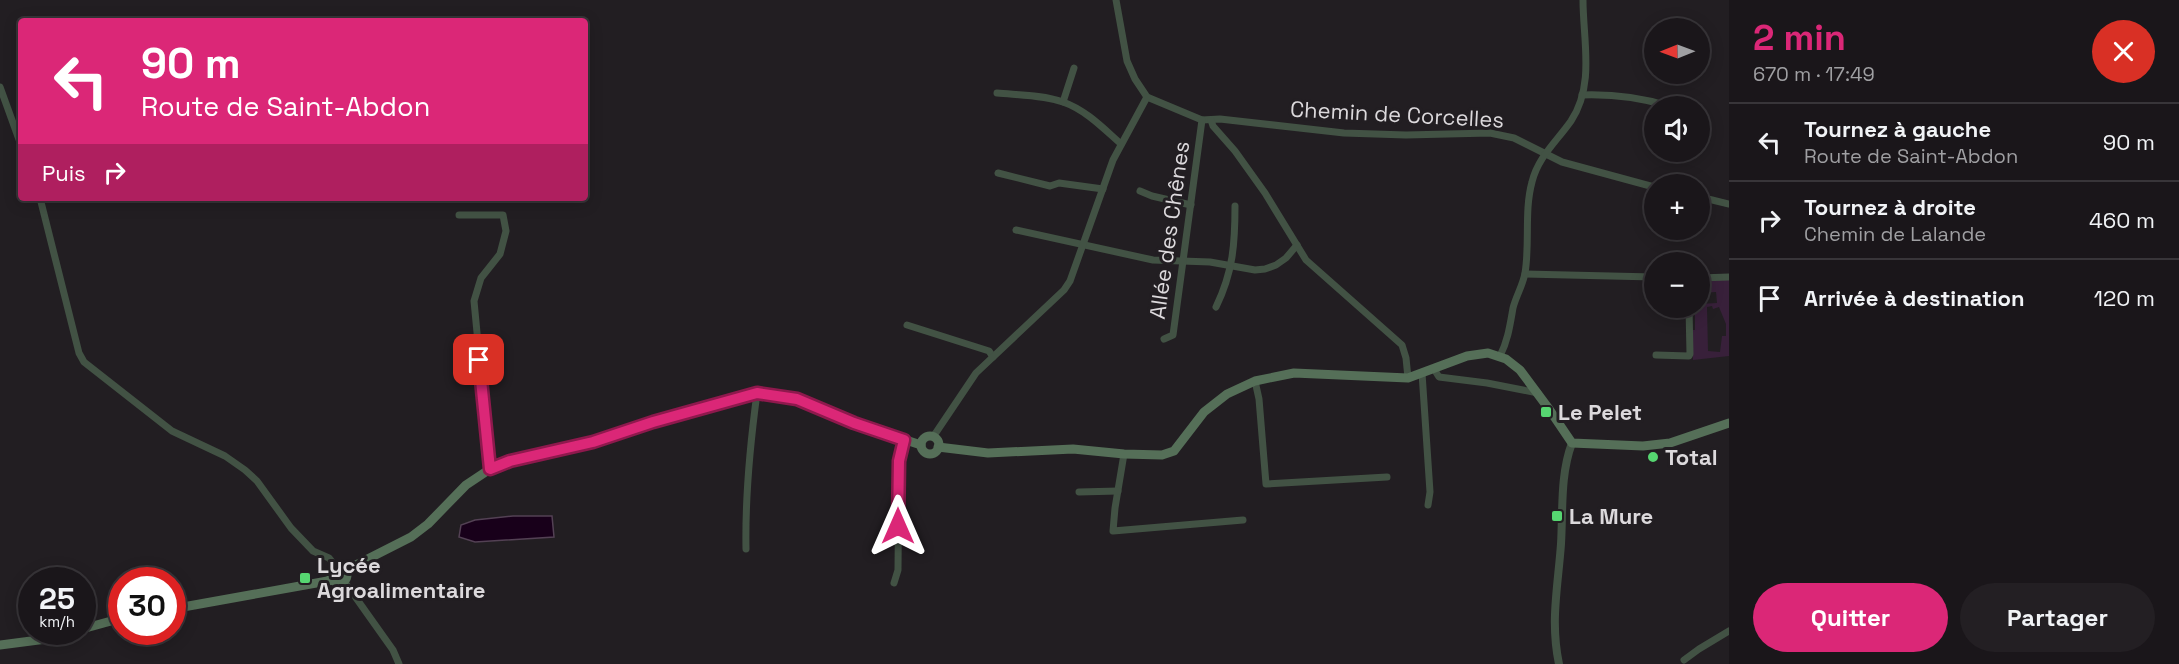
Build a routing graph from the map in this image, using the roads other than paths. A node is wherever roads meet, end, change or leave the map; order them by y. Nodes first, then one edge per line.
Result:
1 (1116, 0) edge
2 (1583, 0) edge
3 (1074, 68) dead end
4 (0, 87) edge
5 (997, 93) dead end
6 (1582, 95) junction
7 (1147, 97) junction
8 (1644, 100) edge
9 (1064, 102) junction
10 (1202, 120) junction
11 (1211, 120) junction
12 (18, 137) edge
13 (1121, 144) junction
14 (1545, 153) junction
15 (998, 173) dead end
16 (1644, 184) edge
17 (1103, 189) junction
18 (1140, 191) dead end
19 (1710, 199) edge
20 (41, 201) edge
21 (1729, 204) edge
22 (1191, 205) junction
23 (1235, 206) dead end
24 (459, 215) dead end
25 (1016, 230) dead end
26 (1083, 243) junction
27 (1297, 245) junction
28 (1183, 262) junction
29 (1231, 265) junction
30 (1525, 274) junction
31 (1644, 277) edge
32 (1729, 277) edge
33 (1710, 278) edge
34 (1216, 307) dead end
35 (1689, 318) edge
36 (907, 325) dead end
37 (1164, 339) dead end
38 (1656, 355) dead end
39 (1500, 356) junction
40 (993, 357) junction
41 (1434, 369) junction
42 (1422, 373) junction
43 (1408, 378) junction
44 (1255, 381) junction
45 (757, 393) junction
46 (1538, 393) junction
47 (1727, 422) edge
48 (933, 437) junction
49 (904, 440) junction
50 (1572, 443) junction
51 (921, 445) junction
52 (938, 447) junction
53 (1124, 454) junction
54 (490, 469) junction
55 (1387, 477) dead end
56 (1118, 491) junction
57 (1079, 492) dead end
58 (1428, 505) dead end
59 (1243, 520) dead end
60 (746, 549) dead end
61 (336, 567) junction
62 (346, 570) junction
63 (333, 580) junction
64 (344, 581) junction
65 (894, 583) dead end
66 (186, 606) edge
67 (1729, 631) edge
68 (18, 643) edge
69 (0, 645) edge
70 (1684, 660) dead end
71 (399, 664) edge
72 (1559, 664) edge

1 - 7 street
2 - 6 street
3 - 9 street
4 - 12 street
5 - 9 street
6 - 8 street
6 - 14 street
7 - 10 street
7 - 13 street
9 - 13 street
10 - 11 street, Chemin de Corcelles
10 - 22 street, Allée des Chênes
11 - 14 street, Chemin de Corcelles
11 - 27 street
13 - 17 street
14 - 16 street, Chemin de Corcelles
14 - 30 street
15 - 17 street
17 - 26 street
18 - 22 street
19 - 21 street
20 - 61 street
22 - 28 street, Allée des Chênes
23 - 29 street
24 - 54 street
25 - 26 street
26 - 28 street
26 - 40 street
27 - 29 street
27 - 43 street
28 - 29 street
28 - 37 street, Allée des Chênes
29 - 34 street
30 - 31 street
30 - 39 street
32 - 33 street
35 - 38 street
36 - 40 street
39 - 41 main road
39 - 46 main road
40 - 48 street
41 - 42 main road
41 - 46 street
42 - 43 main road
42 - 58 street
43 - 44 main road
44 - 53 main road
44 - 55 street
45 - 49 main road
45 - 54 main road
45 - 60 street
46 - 50 main road
47 - 50 main road
48 - 51 main road
48 - 52 main road
49 - 51 main road
49 - 65 street
50 - 72 street
51 - 52 main road
52 - 53 main road
53 - 56 street
54 - 62 main road
56 - 57 street
56 - 59 street
61 - 62 main road
61 - 63 main road
62 - 64 main road
63 - 64 main road
63 - 66 main road
64 - 71 street
67 - 70 street
68 - 69 main road

